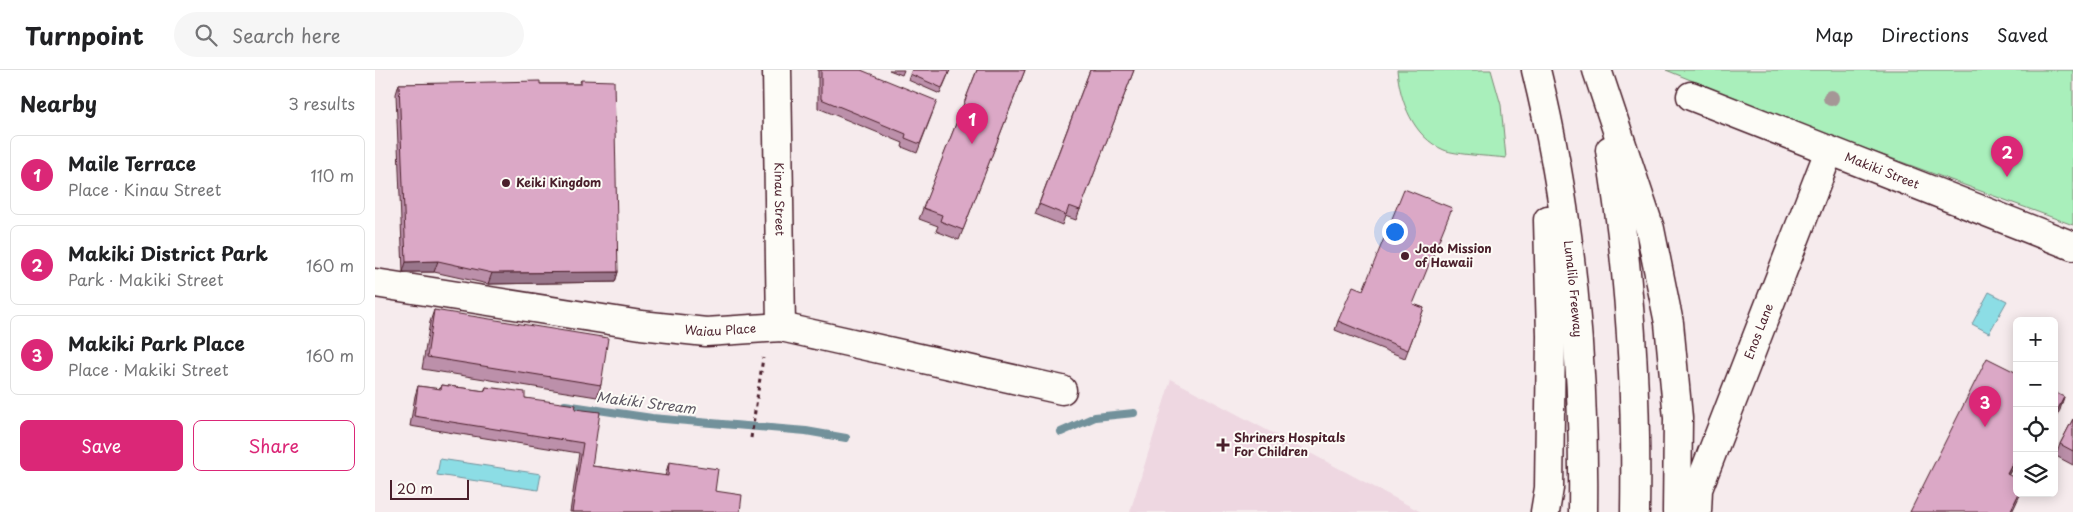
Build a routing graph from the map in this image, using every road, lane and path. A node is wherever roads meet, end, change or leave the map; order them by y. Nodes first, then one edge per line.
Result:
1 (777, 70) edge
2 (1536, 70) edge
3 (1596, 70) edge
4 (1691, 96) dead end
5 (1545, 106) junction
6 (1829, 151) junction
7 (2073, 246) edge
8 (375, 284) edge
9 (781, 328) junction
10 (763, 358) dead end
11 (1063, 390) dead end
12 (751, 438) dead end
13 (1545, 512) edge
14 (1583, 512) edge
15 (1635, 512) edge
16 (1677, 512) edge
17 (1697, 512) edge

1 - 9 main road, Kinau Street
2 - 5 main road, Lunalilo Freeway
3 - 15 main road
3 - 16 main road
4 - 6 main road, Makiki Street
5 - 13 main road
5 - 14 main road, Lunalilo Freeway
6 - 7 main road, Makiki Street
6 - 17 main road, Enos Lane
8 - 9 main road, Waiau Place
9 - 11 main road, Waiau Place
10 - 12 path

